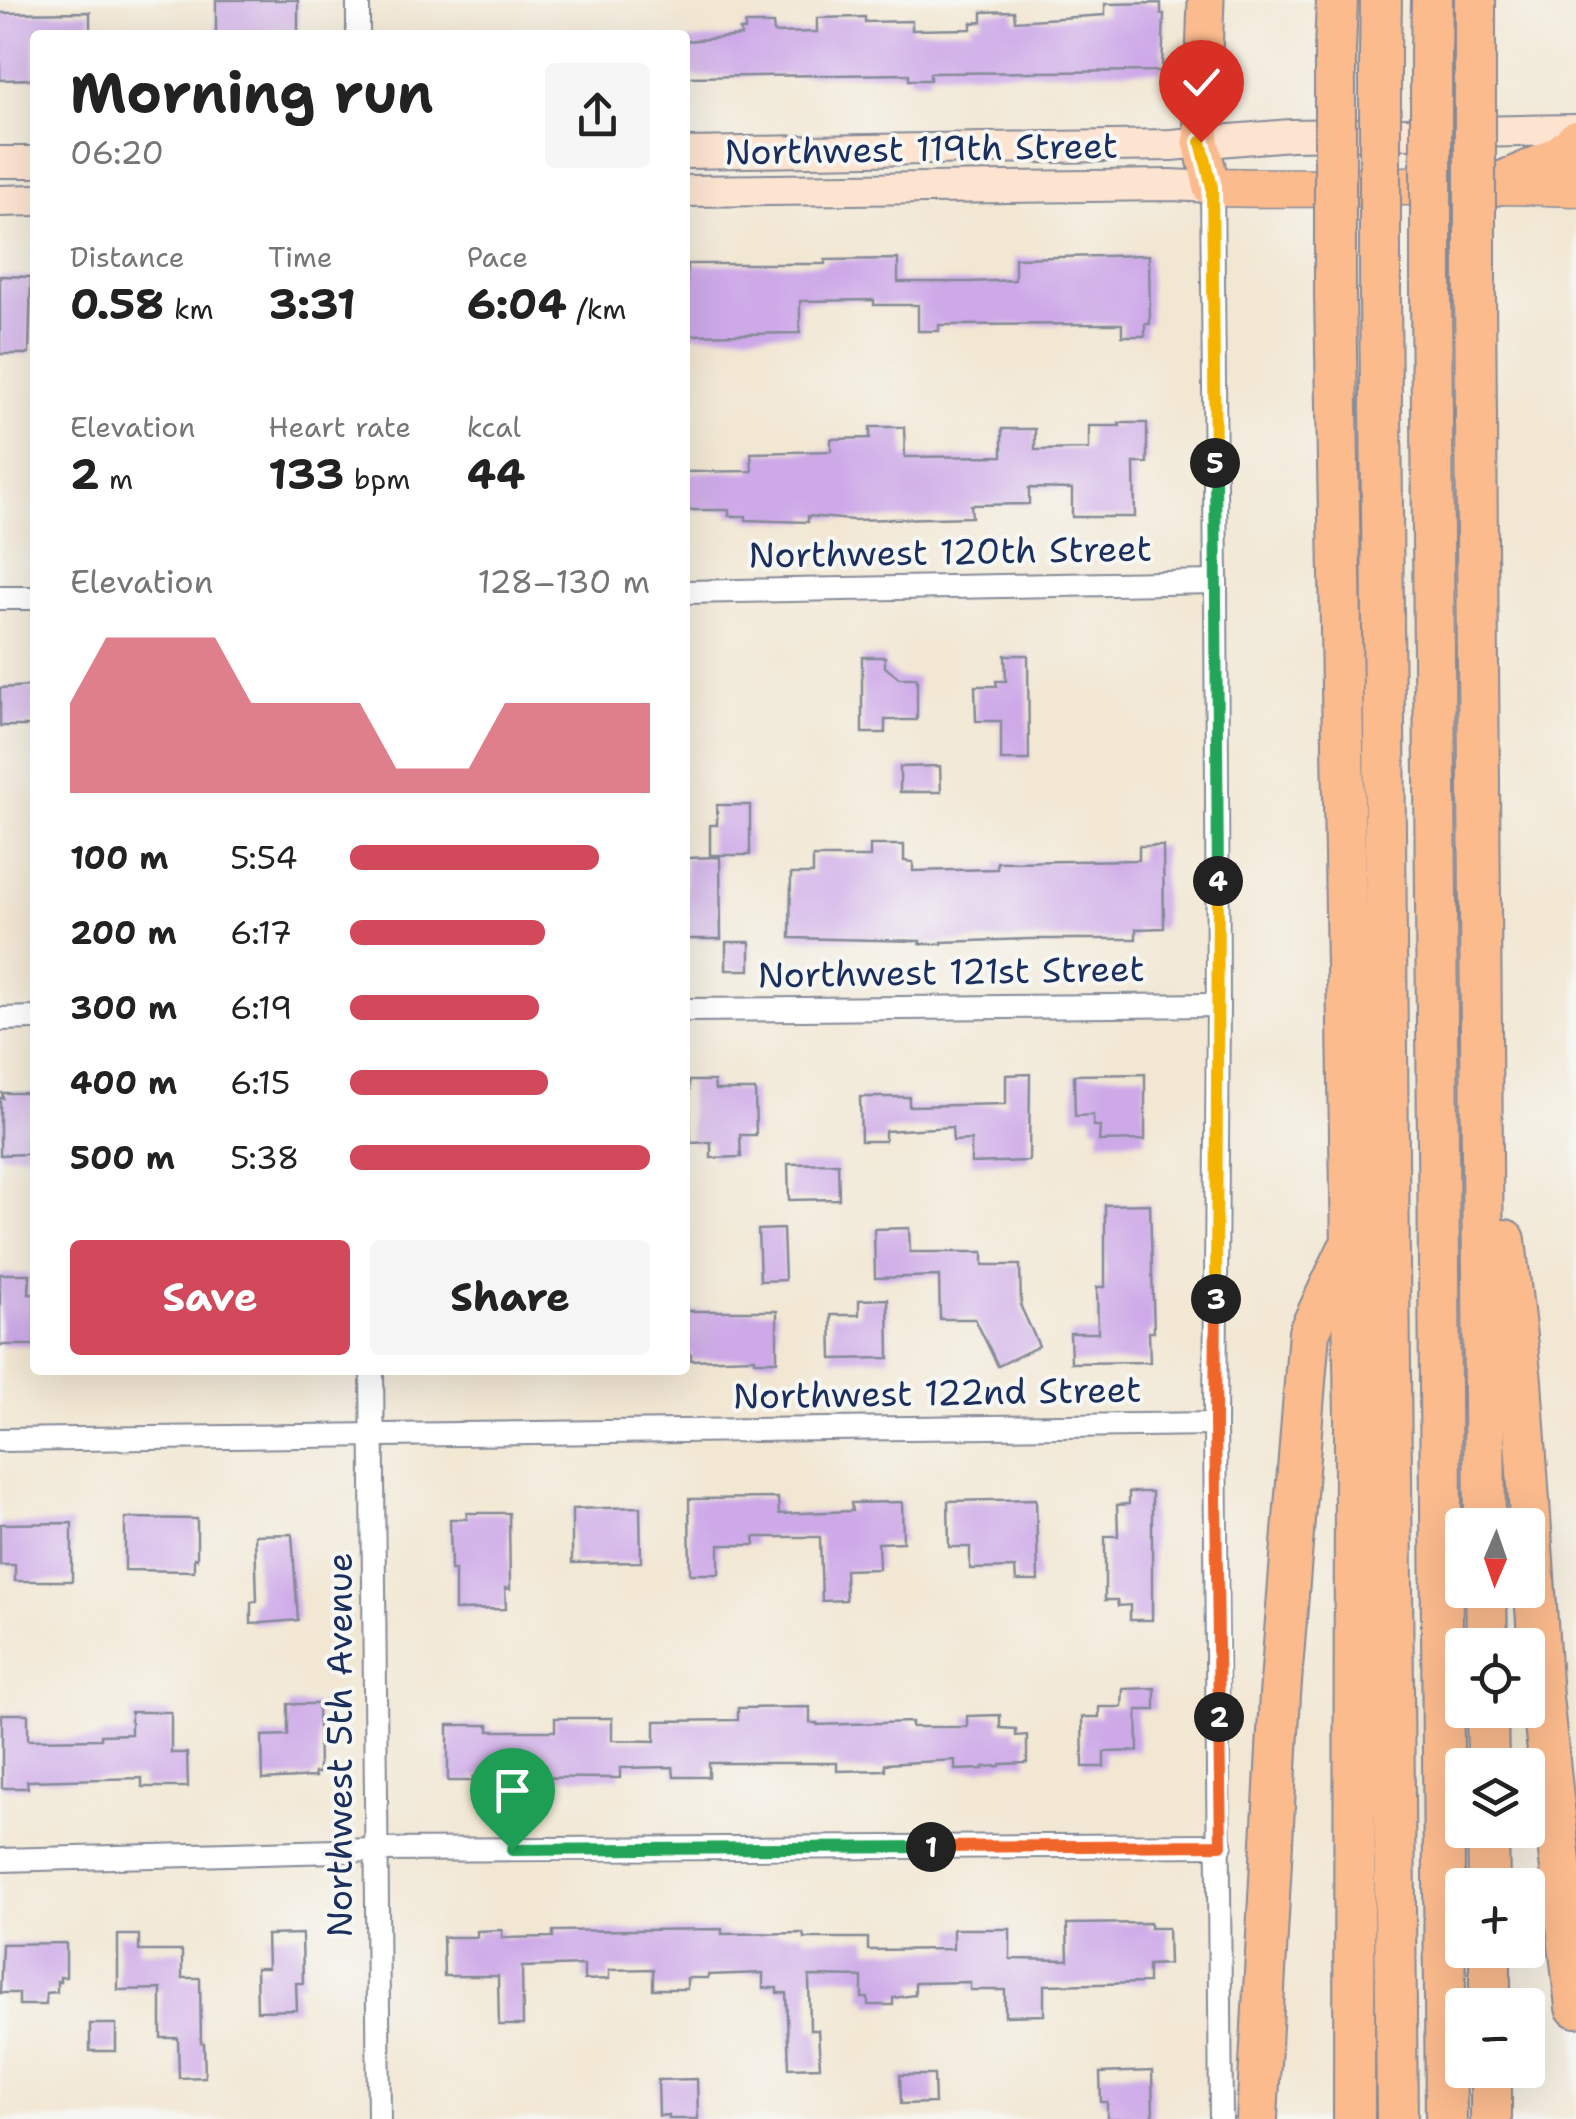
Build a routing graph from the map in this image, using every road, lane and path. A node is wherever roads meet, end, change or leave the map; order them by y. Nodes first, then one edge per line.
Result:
1 (358, 0) edge
2 (1206, 0) edge
3 (1337, 0) edge
4 (1381, 0) edge
5 (1432, 0) edge
6 (1475, 0) edge
7 (358, 30) edge
8 (1576, 130) edge
9 (1576, 141) edge
10 (1201, 142) junction
11 (690, 153) edge
12 (0, 162) edge
13 (30, 162) edge
14 (1495, 186) junction
15 (1576, 186) edge
16 (1212, 187) junction
17 (690, 191) edge
18 (30, 200) edge
19 (0, 201) edge
20 (1216, 582) junction
21 (690, 592) edge
22 (0, 598) edge
23 (30, 598) edge
24 (1218, 1005) junction
25 (690, 1010) edge
26 (0, 1018) edge
27 (30, 1018) edge
28 (1480, 1019) junction
29 (1351, 1242) junction
30 (372, 1375) edge
31 (1215, 1424) junction
32 (373, 1436) junction
33 (0, 1440) edge
34 (1486, 1508) edge
35 (1221, 1845) junction
36 (375, 1850) junction
37 (0, 1860) edge
38 (1576, 2007) edge
39 (1491, 2088) edge
40 (379, 2119) edge
41 (1222, 2119) edge
42 (1257, 2119) edge
43 (1354, 2119) edge
44 (1398, 2119) edge
45 (1446, 2119) edge
46 (1491, 2119) edge

1 - 7 street
2 - 10 main road
3 - 29 highway, bridge
4 - 44 highway, bridge
5 - 45 highway, bridge
6 - 28 highway, bridge
8 - 10 main road, Northwest 119th Street
9 - 14 highway
10 - 11 main road, Northwest 119th Street
10 - 16 main road
12 - 13 main road
14 - 15 highway, Northwest 119th Street
14 - 16 highway, Northwest 119th Street
16 - 17 main road, Northwest 119th Street
16 - 20 street
18 - 19 main road
20 - 21 street, Northwest 120th Street
20 - 24 street
22 - 23 street
24 - 25 street, Northwest 121st Street
24 - 31 street
26 - 27 street
28 - 34 highway
28 - 38 highway
29 - 42 highway
29 - 43 highway
30 - 32 street, Northwest 5th Avenue
31 - 32 street, Northwest 122nd Street
31 - 35 street
32 - 33 street, Northwest 122nd Street
32 - 36 street, Northwest 5th Avenue
35 - 36 street
35 - 41 street
36 - 37 street
36 - 40 street, Northwest 5th Avenue
39 - 46 highway

